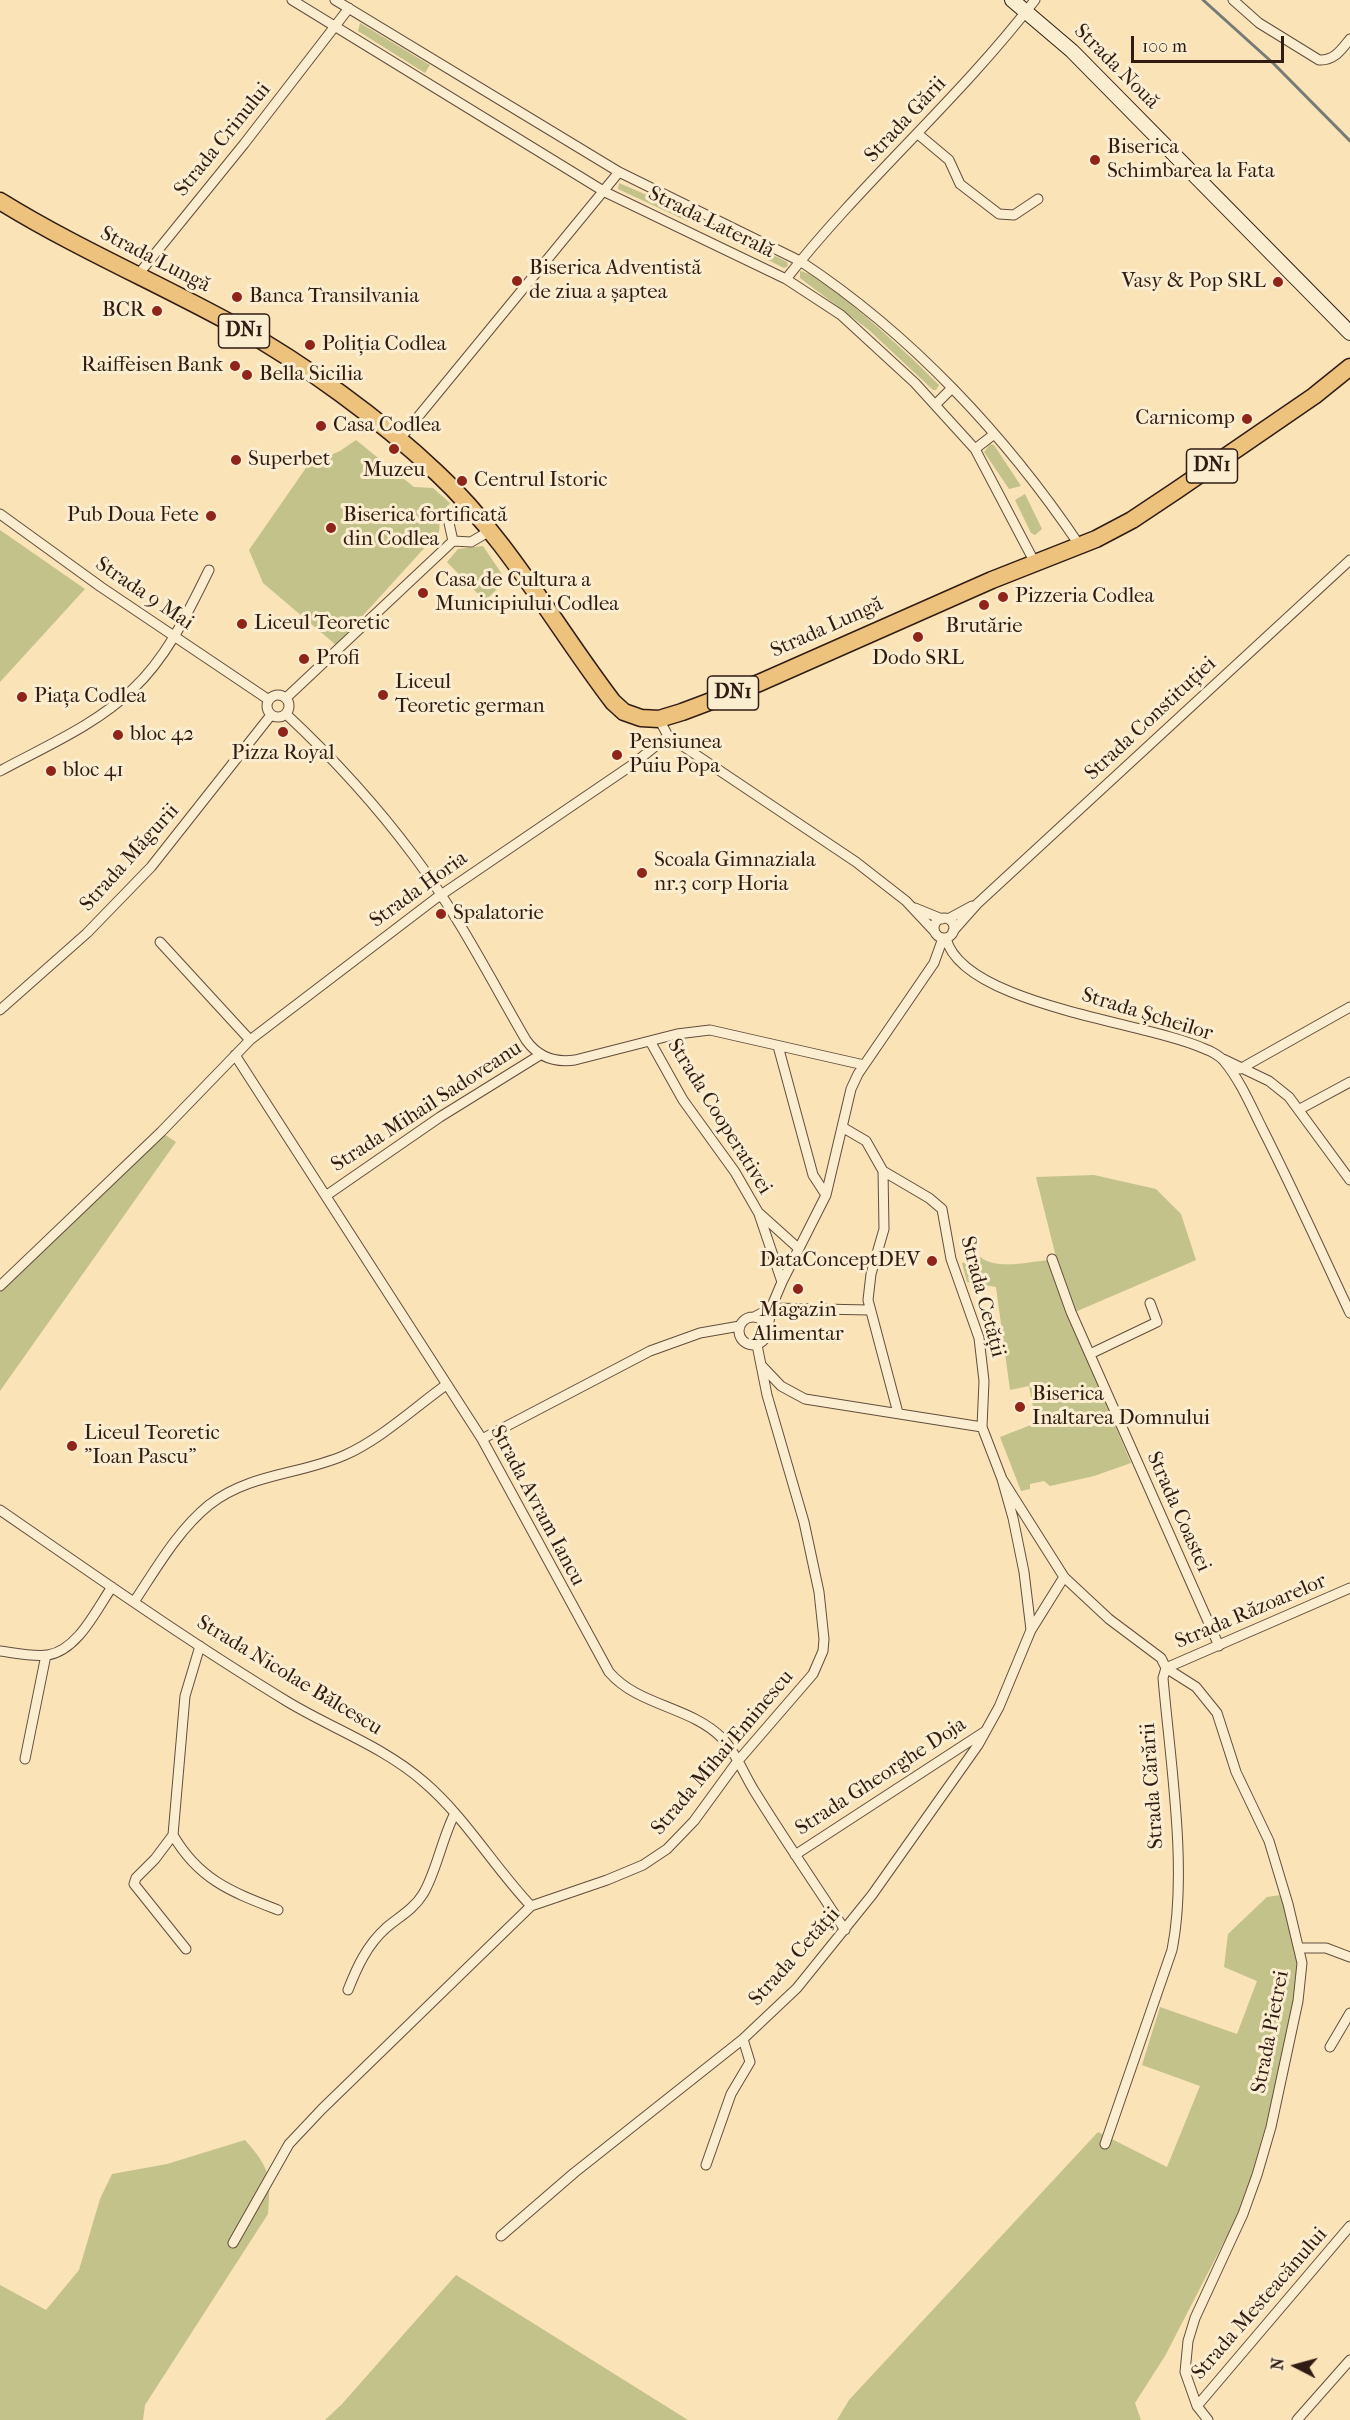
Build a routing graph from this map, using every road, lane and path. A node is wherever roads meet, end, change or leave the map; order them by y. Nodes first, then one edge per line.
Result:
1 (292, 0) edge
2 (335, 0) edge
3 (1012, 0) edge
4 (1233, 0) edge
5 (1031, 5) edge
6 (349, 8) junction
7 (335, 27) junction
8 (1350, 39) edge
9 (918, 134) junction
10 (619, 172) junction
11 (605, 192) junction
12 (1038, 199) dead end
13 (0, 201) edge
14 (800, 261) junction
15 (137, 276) junction
16 (786, 279) junction
17 (1345, 323) edge
18 (1350, 333) edge
19 (1350, 367) edge
20 (1350, 377) edge
21 (952, 388) junction
22 (1314, 396) junction
23 (935, 405) junction
24 (993, 435) junction
25 (399, 440) junction
26 (975, 449) junction
27 (463, 499) junction
28 (0, 514) edge
29 (488, 532) junction
30 (453, 541) junction
31 (1080, 546) junction
32 (1350, 560) edge
33 (1035, 562) junction
34 (209, 570) dead end
35 (175, 637) junction
36 (286, 698) junction
37 (269, 700) junction
38 (286, 714) junction
39 (271, 715) junction
40 (659, 718) junction
41 (668, 736) junction
42 (0, 771) edge
43 (441, 895) junction
44 (976, 904) junction
45 (913, 908) junction
46 (945, 919) junction
47 (954, 931) junction
48 (941, 936) junction
49 (160, 942) dead end
50 (1350, 1007) edge
51 (0, 1011) edge
52 (250, 1040) junction
53 (650, 1041) junction
54 (778, 1046) junction
55 (235, 1055) junction
56 (540, 1056) junction
57 (1223, 1059) junction
58 (864, 1065) junction
59 (1242, 1068) junction
60 (1232, 1074) junction
61 (1350, 1082) edge
62 (1300, 1109) junction
63 (842, 1127) junction
64 (883, 1171) junction
65 (1350, 1180) edge
66 (327, 1195) junction
67 (826, 1195) junction
68 (758, 1212) junction
69 (798, 1248) junction
70 (1052, 1259) dead end
71 (782, 1282) junction
72 (0, 1286) edge
73 (1150, 1303) dead end
74 (771, 1308) junction
75 (869, 1310) junction
76 (1350, 1313) edge
77 (754, 1317) junction
78 (740, 1326) junction
79 (768, 1329) junction
80 (757, 1345) junction
81 (1090, 1354) junction
82 (762, 1365) junction
83 (446, 1385) junction
84 (898, 1413) junction
85 (982, 1427) junction
86 (482, 1439) junction
87 (1002, 1479) junction
88 (0, 1510) edge
89 (1064, 1577) junction
90 (112, 1587) junction
91 (1350, 1588) edge
92 (134, 1602) junction
93 (1030, 1630) junction
94 (200, 1646) junction
95 (1219, 1646) junction
96 (0, 1652) edge
97 (46, 1655) junction
98 (1166, 1668) junction
99 (988, 1729) junction
100 (25, 1759) dead end
101 (737, 1762) junction
102 (455, 1813) junction
103 (173, 1835) junction
104 (795, 1855) junction
105 (531, 1906) junction
106 (278, 1910) dead end
107 (846, 1930) junction
108 (186, 1948) dead end
109 (1299, 1948) junction
110 (1350, 1957) edge
111 (348, 1990) dead end
112 (1350, 2013) edge
113 (743, 2039) junction
114 (1330, 2047) dead end
115 (1105, 2144) dead end
116 (706, 2165) dead end
117 (1350, 2226) edge
118 (501, 2236) dead end
119 (234, 2243) dead end
120 (1350, 2360) edge
121 (1197, 2406) junction
122 (1208, 2420) edge
123 (1297, 2420) edge

1 - 7 street, Strada Laterală
2 - 6 street, Strada Laterală
3 - 5 main road, Strada Nouă
4 - 8 street
5 - 9 street, Strada Gării
5 - 17 main road, Strada Nouă
6 - 7 street, Strada Crinului
6 - 10 street, Strada Laterală
7 - 11 street, Strada Laterală
7 - 15 street, Strada Crinului
9 - 12 street
9 - 14 street, Strada Gării
10 - 11 street
10 - 14 street, Strada Laterală
11 - 16 street, Strada Laterală
11 - 25 street
13 - 15 highway, Strada Lungă / DN1
14 - 16 street, Strada Gării
14 - 21 street, Strada Laterală
15 - 25 highway, Strada Lungă / DN1
16 - 23 street, Strada Laterală
17 - 18 main road, Strada Nouă
19 - 22 highway, Strada Lungă / DN1
20 - 22 highway, Strada Lungă / DN1
21 - 23 street
21 - 24 street, Strada Laterală
22 - 31 highway, Strada Lungă / DN1
23 - 26 street, Strada Laterală
24 - 26 street
24 - 31 street, Strada Laterală
25 - 27 highway, Strada Lungă / DN1
26 - 33 street, Strada Laterală
27 - 29 highway, Strada Lungă / DN1
27 - 30 street
28 - 35 street, Strada 9 Mai
29 - 30 street
29 - 40 highway, Strada Lungă / DN1
30 - 36 street
31 - 33 highway, Strada Lungă / DN1
32 - 44 street, Strada Constituției
33 - 40 highway, Strada Lungă / DN1
34 - 35 street
35 - 37 street, Strada 9 Mai
35 - 42 street
36 - 37 street
36 - 38 street
37 - 39 street
38 - 39 street
38 - 43 street
39 - 51 street, Strada Măgurii
40 - 41 street, Strada Șcheilor
41 - 43 street, Strada Horia
41 - 45 street, Strada Șcheilor
43 - 52 street, Strada Horia
43 - 56 street
44 - 46 street, Strada Constituției
44 - 47 street, Strada Constituției
45 - 46 street, Strada Șcheilor
45 - 48 street, Strada Șcheilor
46 - 47 street
46 - 48 street
47 - 48 street, Strada Constituției
48 - 57 street, Strada Șcheilor
48 - 58 street
49 - 52 street
50 - 59 street
52 - 55 street, Strada Horia
53 - 54 street, Strada Mihail Sadoveanu
53 - 56 street, Strada Mihail Sadoveanu
53 - 68 street, Strada Cooperativei
54 - 58 street, Strada Mihail Sadoveanu
54 - 67 street
55 - 66 street, Strada Avram Iancu
55 - 72 street, Strada Horia
56 - 66 street, Strada Mihail Sadoveanu
57 - 59 street
57 - 60 street, Strada Șcheilor
58 - 63 street
59 - 60 street
59 - 62 street
60 - 76 street, Strada Șcheilor
61 - 62 street
62 - 65 street
63 - 64 street
63 - 67 street
64 - 75 street
64 - 85 street, Strada Cetății
66 - 83 street, Strada Avram Iancu
67 - 69 street
68 - 69 street, Strada Cooperativei
68 - 71 street, Strada Cooperativei
69 - 71 street
70 - 81 street, Strada Coastei
71 - 74 street
73 - 81 street
74 - 75 street
74 - 77 street
74 - 79 street
75 - 84 street
77 - 78 street
77 - 79 street
78 - 80 street
78 - 86 street
79 - 80 street
80 - 82 street, Strada Mihai Eminescu
81 - 95 street, Strada Coastei
82 - 84 street
82 - 101 street, Strada Mihai Eminescu
83 - 86 street, Strada Avram Iancu
83 - 92 street
84 - 85 street
85 - 87 street, Strada Cetății
86 - 101 street, Strada Avram Iancu
87 - 89 street
87 - 93 street, Strada Cetății
88 - 90 street, Strada Nicolae Bălcescu
89 - 93 street, Strada Cetății
89 - 98 street
90 - 92 street, Strada Nicolae Bălcescu
90 - 97 street
91 - 95 street, Strada Răzoarelor
92 - 94 street, Strada Nicolae Bălcescu
93 - 99 street, Strada Cetății
94 - 102 street, Strada Nicolae Bălcescu
94 - 103 street
95 - 98 street, Strada Răzoarelor
96 - 97 street
97 - 100 street
98 - 109 street, Strada Pietrei
98 - 115 street, Strada Cărării
99 - 104 street, Strada Gheorghe Doja
99 - 107 street, Strada Cetății
101 - 104 street, Strada Avram Iancu
101 - 105 street, Strada Mihai Eminescu
102 - 105 street, Strada Nicolae Bălcescu
102 - 111 street
103 - 106 street
103 - 108 street
104 - 107 street, Strada Avram Iancu
105 - 119 street, Strada Mihai Eminescu
107 - 113 street, Strada Cetății
109 - 110 street
109 - 121 street, Strada Pietrei
112 - 114 street
113 - 116 street
113 - 118 street, Strada Cetății
117 - 121 street, Strada Mesteacănului
120 - 123 street
121 - 122 street, Strada Pietrei

